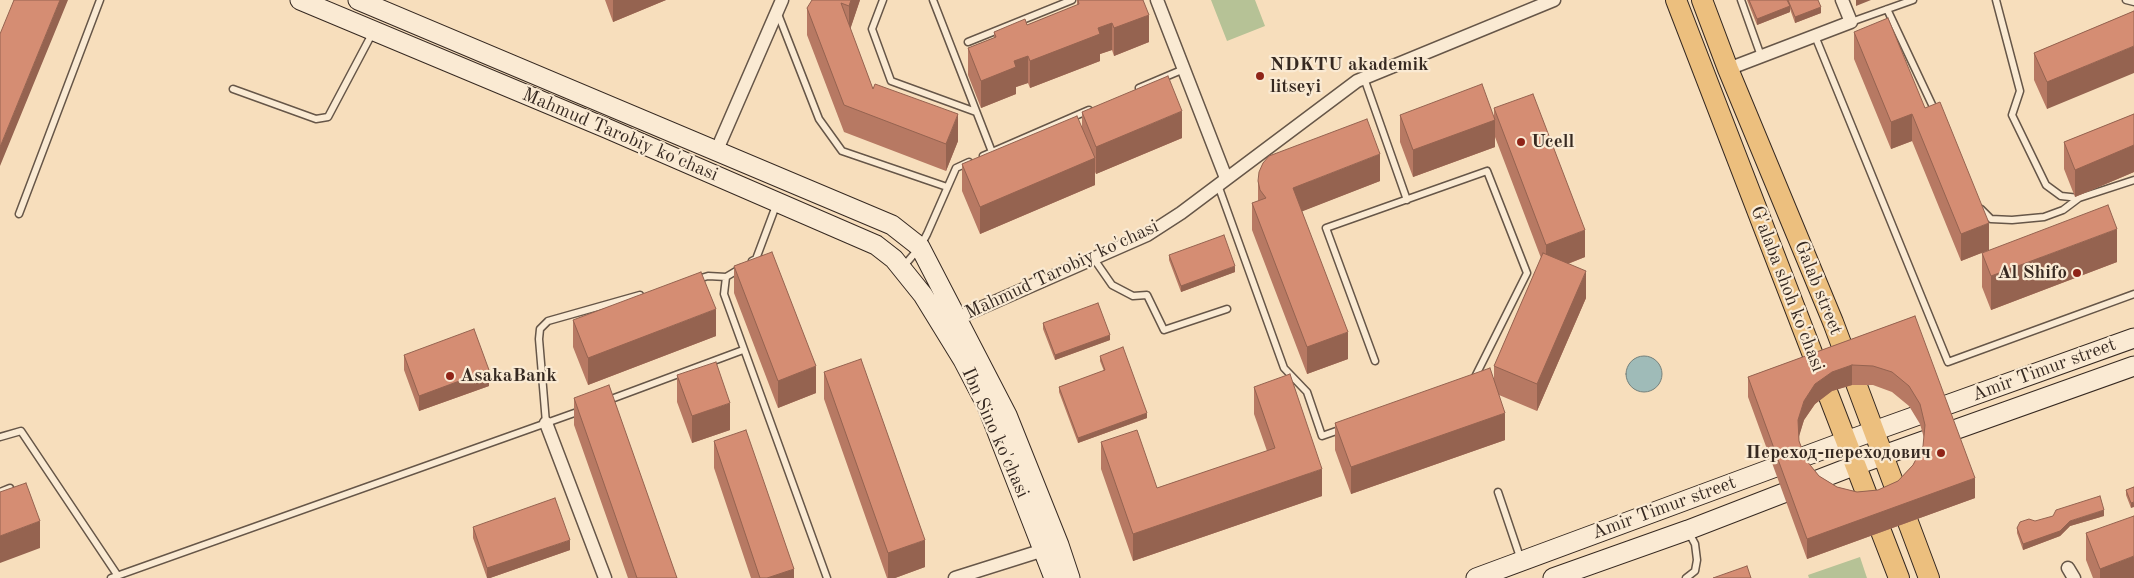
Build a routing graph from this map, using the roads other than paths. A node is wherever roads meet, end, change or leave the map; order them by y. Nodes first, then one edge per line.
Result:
1 (100, 0) edge
2 (300, 0) edge
3 (883, 0) edge
4 (933, 0) edge
5 (1072, 0) edge
6 (1157, 0) edge
7 (1554, 0) edge
8 (1676, 0) edge
9 (1702, 0) edge
10 (1741, 0) edge
11 (1842, 0) edge
12 (1913, 0) edge
13 (1996, 0) edge
14 (2126, 0) edge
15 (364, 1) edge
16 (2134, 2) edge
17 (779, 6) edge
18 (1887, 9) junction
19 (1852, 22) junction
20 (374, 31) junction
21 (1815, 36) junction
22 (968, 42) dead end
23 (1761, 56) junction
24 (1184, 69) junction
25 (1728, 69) junction
26 (1364, 77) junction
27 (232, 89) dead end
28 (1129, 93) edge
29 (1092, 108) edge
30 (976, 112) junction
31 (1937, 115) edge
32 (716, 152) junction
33 (992, 152) junction
34 (2134, 180) edge
35 (1222, 181) junction
36 (947, 187) junction
37 (2079, 198) junction
38 (1407, 200) junction
39 (778, 202) junction
40 (1979, 204) edge
41 (19, 214) dead end
42 (920, 247) junction
43 (1094, 259) junction
44 (902, 268) junction
45 (726, 277) junction
46 (690, 282) edge
47 (652, 292) edge
48 (2134, 294) edge
49 (1227, 309) dead end
50 (949, 322) junction
51 (2134, 338) edge
52 (743, 350) junction
53 (1375, 361) dead end
54 (2134, 366) edge
55 (1472, 384) edge
56 (597, 404) edge
57 (589, 408) edge
58 (546, 423) junction
59 (1350, 426) edge
60 (1873, 431) junction
61 (0, 437) edge
62 (1846, 441) junction
63 (1882, 456) junction
64 (1856, 465) junction
65 (10, 488) edge
66 (0, 492) edge
67 (1498, 492) dead end
68 (1688, 530) junction
69 (1052, 548) junction
70 (1521, 561) junction
71 (115, 577) edge
72 (605, 578) edge
73 (827, 578) edge
74 (955, 578) edge
75 (1054, 578) edge
76 (1070, 578) edge
77 (1476, 578) edge
78 (1553, 578) edge
79 (1686, 578) edge
80 (1899, 578) edge
81 (1929, 578) edge

1 - 41 lane
2 - 20 main road, Mahmud Tarobiy ko'chasi
3 - 30 lane
4 - 30 lane
5 - 22 lane
6 - 24 street
7 - 26 street, Mahmud Tarobiy ko'chasi
8 - 62 main road, G'alaba shoh ko'chasi
9 - 25 main road, Galab street
10 - 23 lane
11 - 19 street
12 - 18 lane
13 - 37 lane
14 - 16 lane
15 - 32 main road, Mahmud Tarobiy ko'chasi
17 - 32 street, Mahmud Tarobiy ko'chasi
17 - 36 lane
18 - 19 lane
18 - 31 lane
19 - 21 street
20 - 27 lane
20 - 39 main road, Mahmud Tarobiy ko'chasi
21 - 23 street
21 - 48 lane
23 - 25 street
24 - 28 lane
24 - 35 street
25 - 60 main road, Galab street
26 - 35 street, Mahmud Tarobiy ko'chasi
26 - 38 lane
29 - 33 lane
30 - 33 lane
32 - 42 main road, Mahmud Tarobiy ko'chasi
33 - 36 lane
34 - 37 lane
35 - 43 street, Mahmud Tarobiy ko'chasi
35 - 59 lane
36 - 42 lane
37 - 40 lane
38 - 53 lane
38 - 55 lane
39 - 44 main road, Mahmud Tarobiy ko'chasi
39 - 45 lane
42 - 44 lane
42 - 50 main road, Mahmud Tarobiy ko'chasi
43 - 49 lane
43 - 50 street, Mahmud Tarobiy ko'chasi
44 - 50 main road, Mahmud Tarobiy ko'chasi
45 - 46 lane
45 - 52 lane
47 - 58 lane
50 - 69 main road, Mahmud Tarobiy ko'chasi
51 - 60 main road, Amir Timur street
52 - 56 lane
52 - 73 lane
54 - 63 main road, Amir Timur street
57 - 58 lane
58 - 71 lane
58 - 72 street
60 - 62 main road, Amir Timur street
60 - 63 main road, Galab street
61 - 71 lane
62 - 64 main road, G'alaba shoh ko'chasi
62 - 70 main road, Amir Timur street
63 - 64 main road, Amir Timur street
63 - 81 main road, Galab street
64 - 68 main road, Amir Timur street
64 - 80 main road, G'alaba shoh ko'chasi
65 - 66 lane
67 - 70 lane
68 - 78 main road, Amir Timur street
68 - 79 lane
69 - 74 street
69 - 75 main road
69 - 76 main road, Mahmud Tarobiy ko'chasi
70 - 77 main road, Amir Timur street

